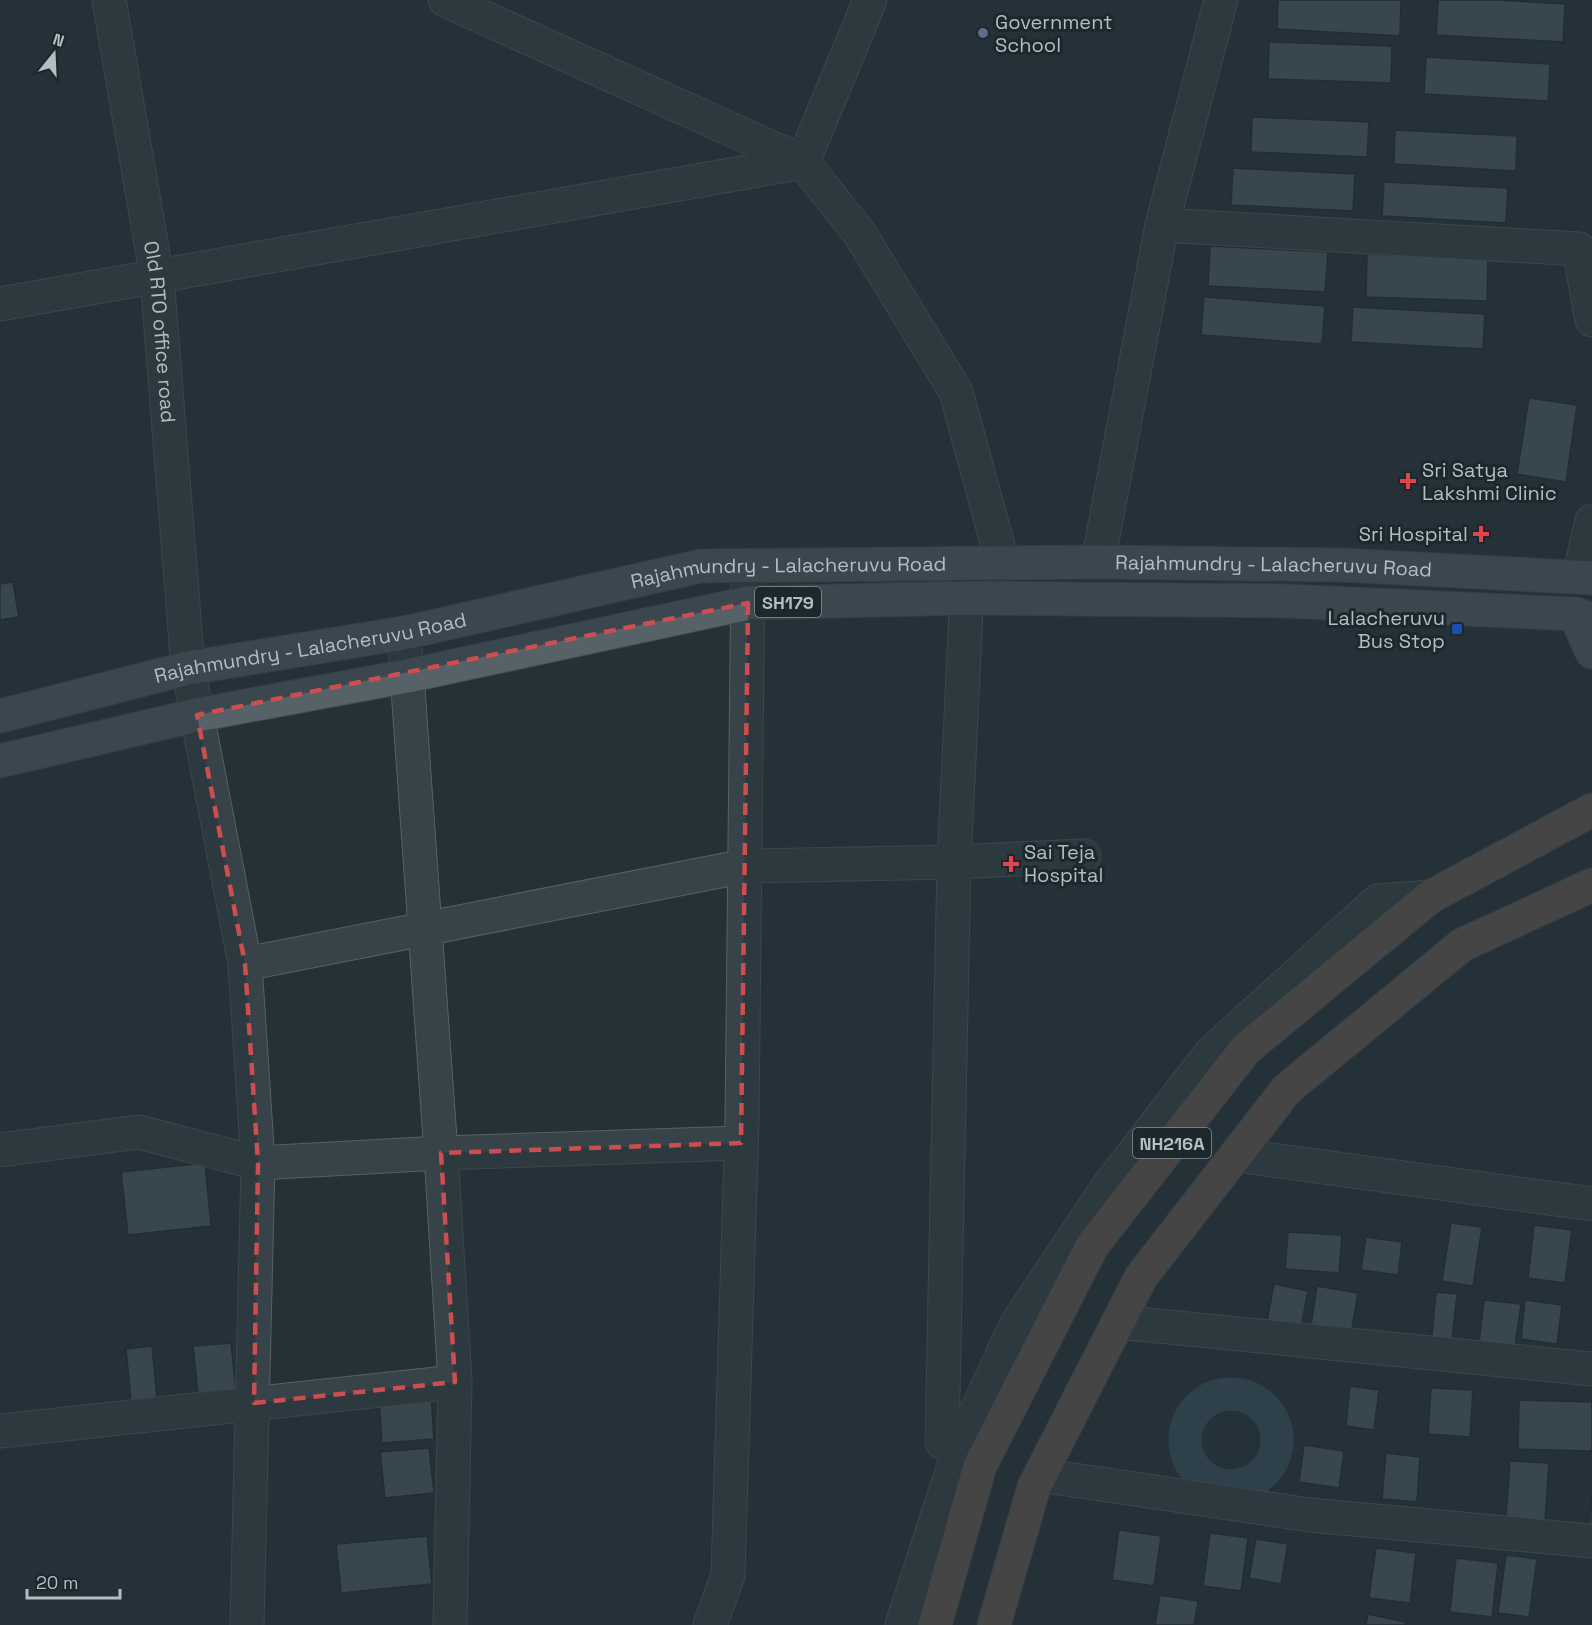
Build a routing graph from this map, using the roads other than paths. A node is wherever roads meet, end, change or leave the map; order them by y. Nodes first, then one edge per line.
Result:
1 (109, 0) edge
2 (445, 0) edge
3 (870, 0) edge
4 (1221, 0) edge
5 (803, 162) junction
6 (1162, 225) junction
7 (157, 277) junction
8 (0, 304) edge
9 (1592, 320) edge
10 (1592, 521) edge
11 (1098, 562) junction
12 (969, 563) junction
13 (1003, 564) junction
14 (748, 566) junction
15 (1586, 577) edge
16 (967, 598) junction
17 (748, 603) junction
18 (1583, 616) edge
19 (404, 633) junction
20 (1592, 652) edge
21 (188, 668) junction
22 (407, 676) junction
23 (197, 715) junction
24 (0, 716) edge
25 (0, 761) edge
26 (1588, 806) edge
27 (1084, 856) dead end
28 (954, 862) junction
29 (745, 866) junction
30 (1592, 885) edge
31 (1430, 897) junction
32 (425, 928) junction
33 (245, 964) junction
34 (741, 1143) junction
35 (0, 1150) edge
36 (441, 1153) junction
37 (1236, 1155) junction
38 (258, 1163) junction
39 (1592, 1204) edge
40 (1118, 1322) junction
41 (1592, 1369) edge
42 (455, 1382) junction
43 (254, 1403) junction
44 (0, 1431) edge
45 (960, 1447) junction
46 (1040, 1475) junction
47 (1592, 1540) edge
48 (247, 1625) edge
49 (450, 1625) edge
50 (710, 1625) edge
51 (902, 1625) edge
52 (935, 1625) edge
53 (994, 1625) edge

1 - 7 street, Old RTO office road
2 - 5 street
3 - 5 street
4 - 6 street
5 - 7 street
5 - 13 street
6 - 9 street
6 - 11 street
7 - 8 street
7 - 21 street, Old RTO office road
10 - 15 street
11 - 13 main road, Rajahmundry - Lalacheruvu Road / SH179
11 - 15 main road, Rajahmundry - Lalacheruvu Road / SH179
12 - 13 main road, Rajahmundry - Lalacheruvu Road / SH179
12 - 14 main road, Rajahmundry - Lalacheruvu Road / SH179
12 - 16 street
14 - 17 street
14 - 19 main road, Rajahmundry - Lalacheruvu Road / SH179
16 - 17 main road, SH179
16 - 18 main road, SH179
16 - 28 street
17 - 22 main road, SH179
17 - 29 street
18 - 20 main road, SH179
19 - 21 main road, Rajahmundry - Lalacheruvu Road / SH179
19 - 22 street
21 - 23 street, Old RTO office road
21 - 24 main road, Rajahmundry - Lalacheruvu Road / SH179
22 - 23 main road, SH179
22 - 32 street
23 - 25 main road, SH179
23 - 33 street, Old RTO office road
26 - 31 highway, NH216A
27 - 28 street
28 - 29 street
28 - 45 street
29 - 32 street
29 - 34 street
30 - 37 highway, NH216A
31 - 45 street
31 - 52 highway, NH216A
32 - 33 street
32 - 36 street
33 - 38 street, Old RTO office road
34 - 36 street
34 - 50 street
35 - 38 street
36 - 38 street
36 - 42 street
37 - 39 street
37 - 40 highway, NH216A
38 - 43 street, Old RTO office road
40 - 41 street
40 - 46 highway, NH216A
42 - 43 street
42 - 49 street
43 - 44 street
43 - 48 street, Old RTO office road
45 - 51 street
46 - 47 street
46 - 53 highway, NH216A

